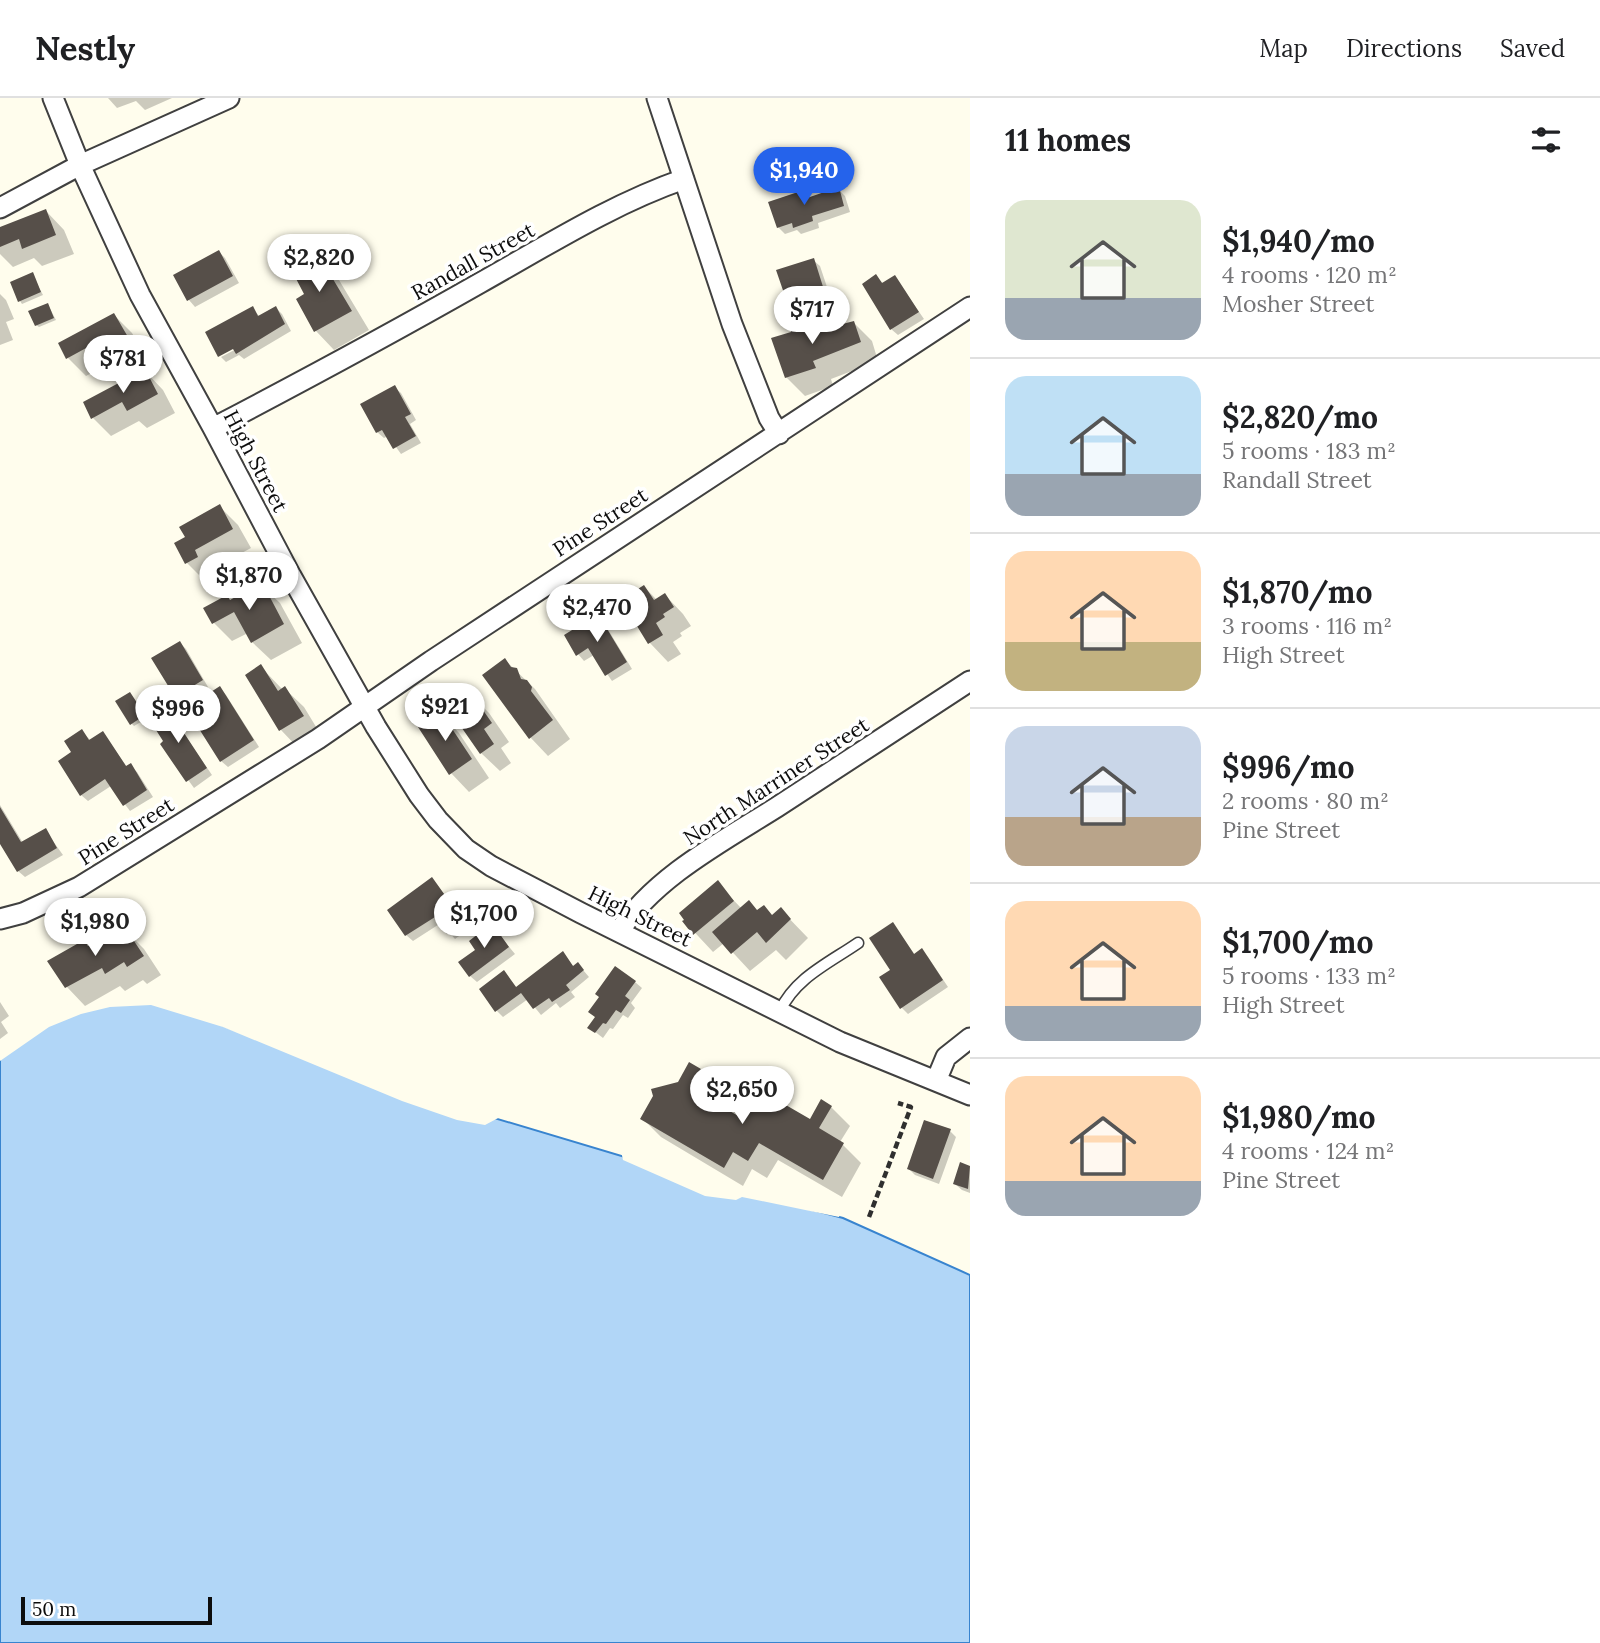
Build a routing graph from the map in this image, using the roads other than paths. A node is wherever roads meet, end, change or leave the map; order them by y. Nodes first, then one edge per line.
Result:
1 (53, 98) edge
2 (229, 98) edge
3 (657, 98) edge
4 (80, 165) junction
5 (684, 179) junction
6 (0, 208) edge
7 (970, 307) edge
8 (213, 428) junction
9 (779, 434) junction
10 (970, 681) edge
11 (365, 707) junction
12 (0, 919) edge
13 (619, 932) junction
14 (858, 943) dead end
15 (780, 1011) junction
16 (970, 1038) edge
17 (936, 1081) junction
18 (970, 1095) edge

1 - 4 street, High Street
2 - 4 street
3 - 5 street
4 - 6 street
4 - 8 street, High Street
5 - 8 street, Randall Street
5 - 9 street
7 - 9 street, Pine Street
8 - 11 street, High Street
9 - 11 street, Pine Street
10 - 13 street, North Marriner Street
11 - 12 street, Pine Street
11 - 13 street, High Street
13 - 15 street, High Street
14 - 15 lane
15 - 17 street, High Street
16 - 17 street
17 - 18 street, High Street

